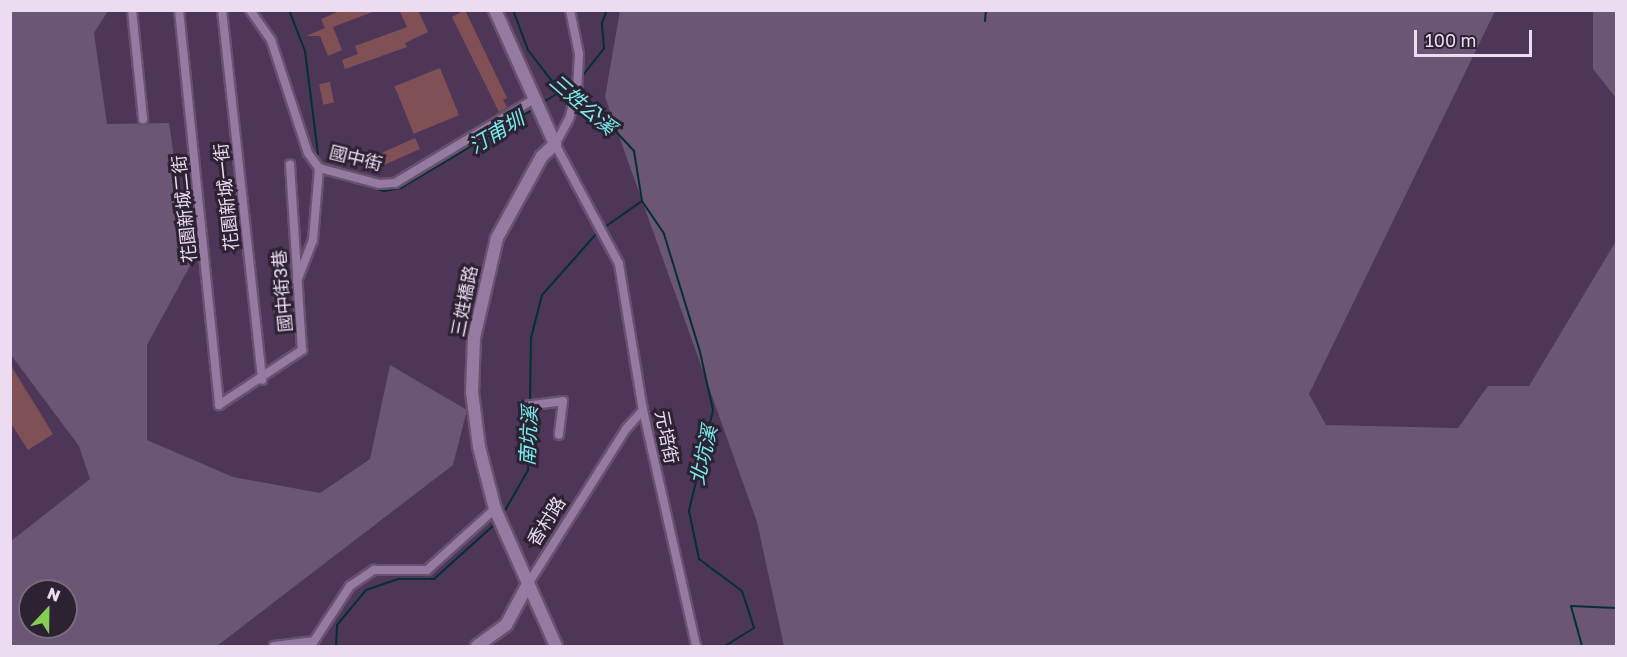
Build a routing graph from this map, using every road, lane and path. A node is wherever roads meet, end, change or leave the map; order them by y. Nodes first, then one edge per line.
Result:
1 (132, 10) edge
2 (179, 10) edge
3 (222, 10) edge
4 (250, 10) edge
5 (495, 10) edge
6 (570, 10) edge
7 (534, 99) junction
8 (143, 119) dead end
9 (555, 144) junction
10 (290, 164) dead end
11 (319, 168) junction
12 (296, 285) junction
13 (262, 380) junction
14 (219, 405) joint
15 (524, 406) dead end
16 (643, 410) junction
17 (558, 435) dead end
18 (495, 509) junction
19 (528, 584) junction
20 (695, 644) edge
21 (274, 646) edge
22 (477, 646) edge
23 (556, 646) edge

1 - 8 street
2 - 14 street, 花園新城二街
3 - 13 street, 花園新城一街
4 - 11 street, 國中街
5 - 7 street
6 - 9 street, 三姓橋路
7 - 9 street
7 - 11 street, 國中街
9 - 16 street, 元培街
9 - 18 street, 三姓橋路
10 - 12 street, 國中街3巷
11 - 12 street
12 - 13 street, 國中街3巷
13 - 14 street, 國中街3巷
15 - 17 street
16 - 19 street, 香村路
16 - 20 street, 元培街
18 - 19 street, 三姓橋路
18 - 21 street
19 - 22 street, 香村路
19 - 23 street

